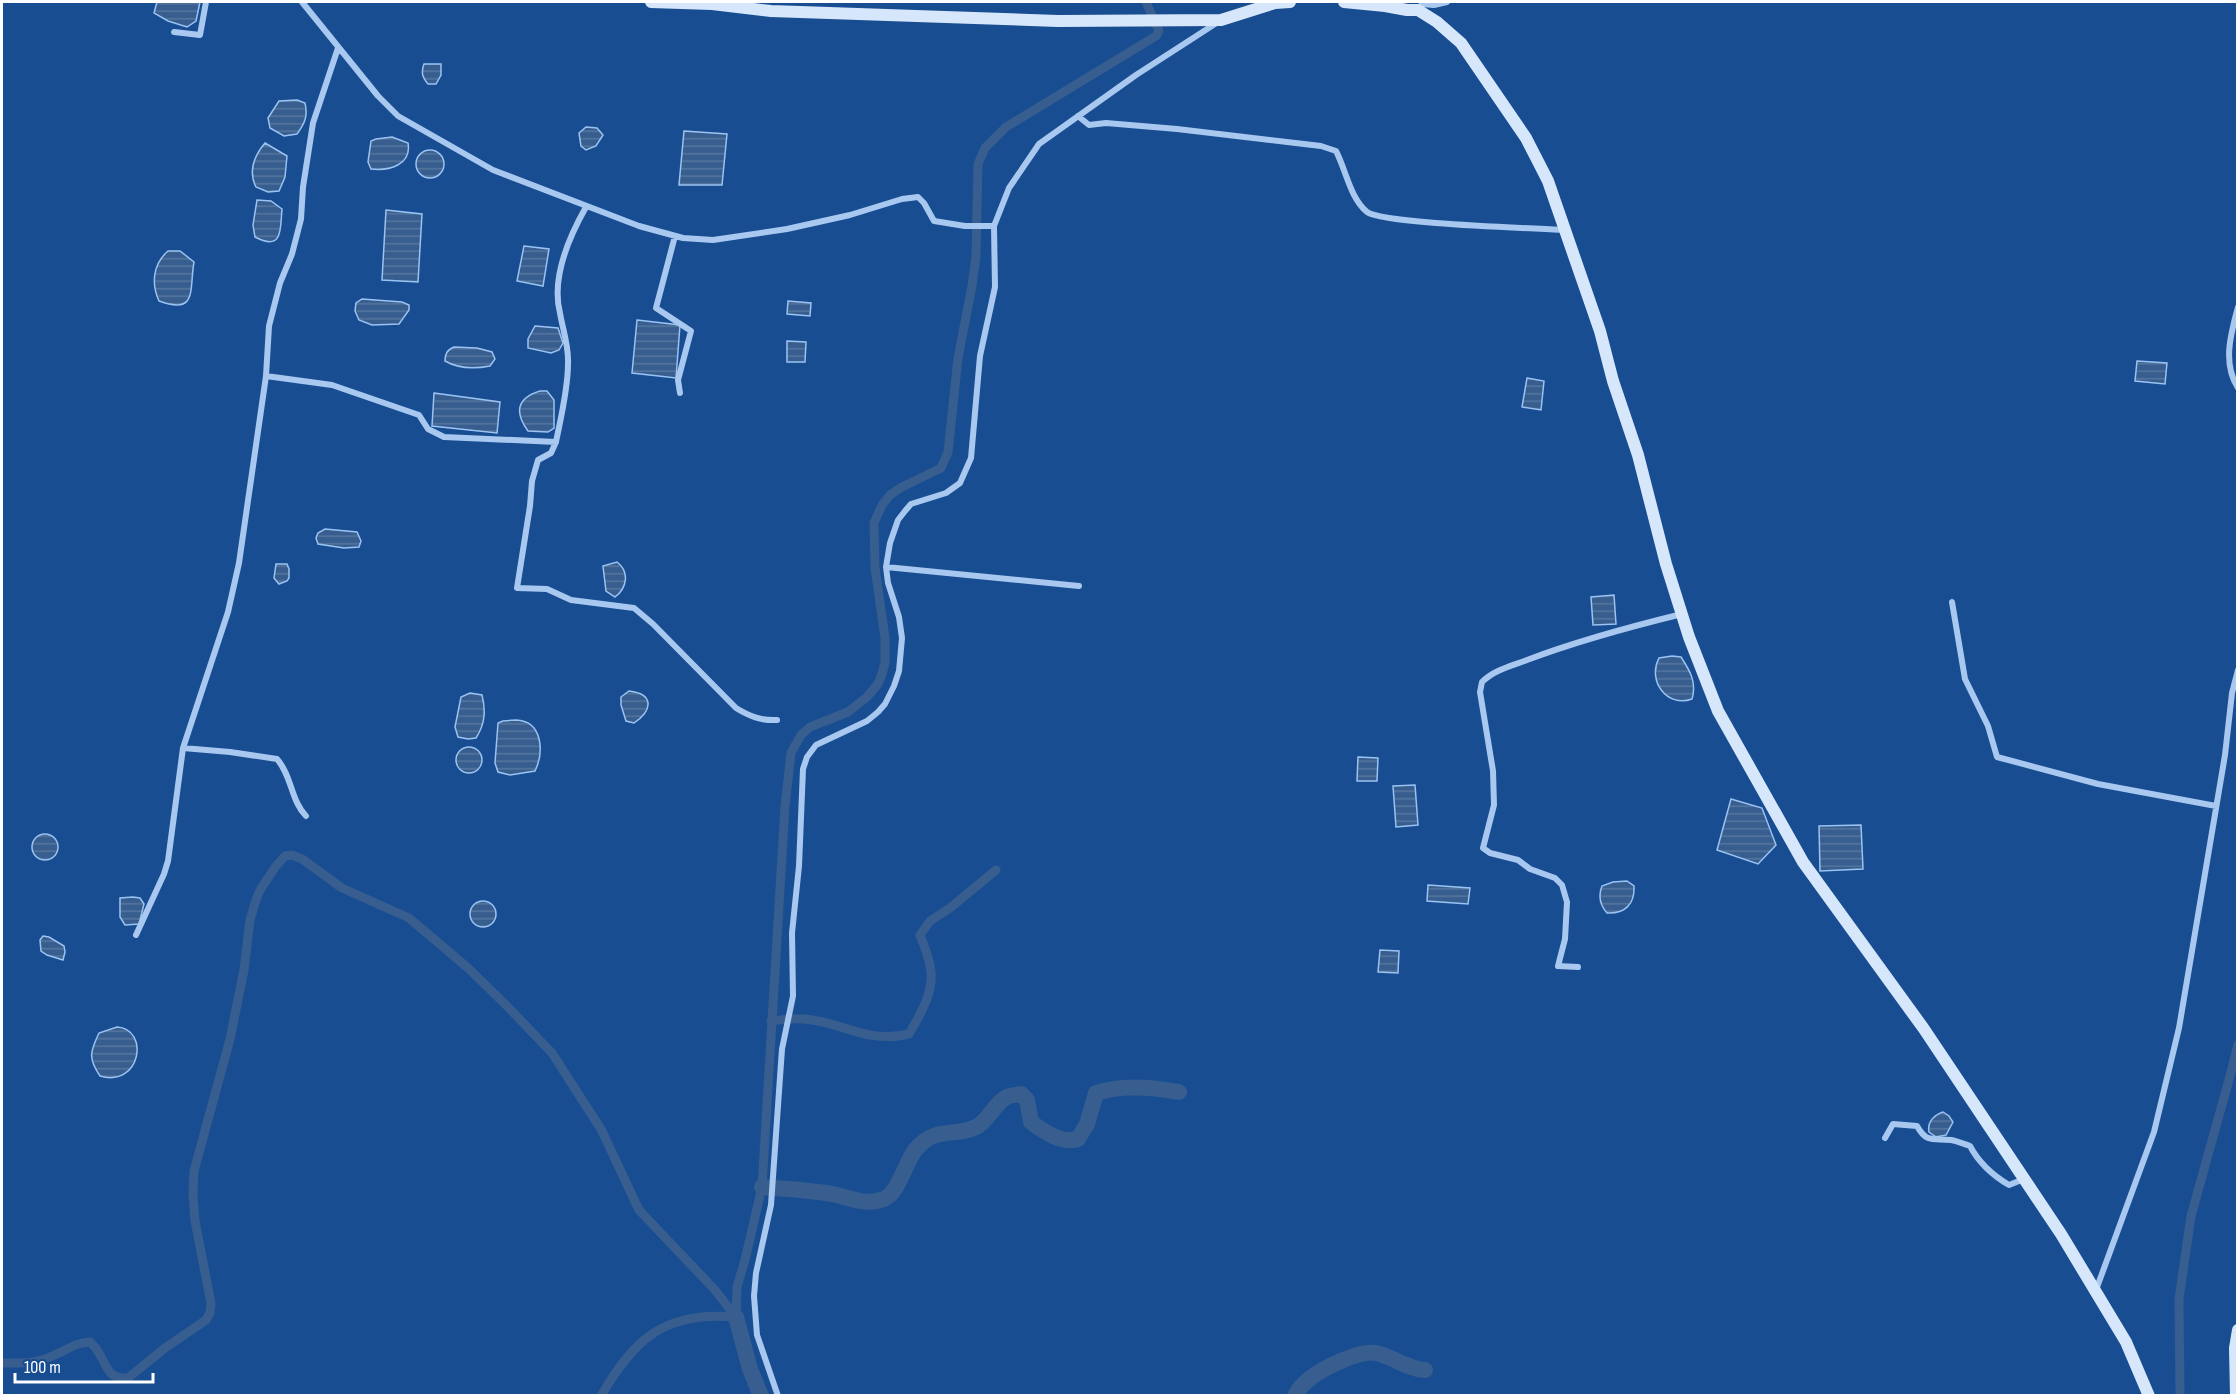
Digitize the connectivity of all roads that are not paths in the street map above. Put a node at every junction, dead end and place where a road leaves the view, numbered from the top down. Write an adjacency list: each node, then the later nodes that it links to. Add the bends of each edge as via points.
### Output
1 (206, 2): 9 (street, via 200,36)
2 (302, 2): 10 (street)
3 (651, 2): 8 (street, via 771,11 1047,21)
4 (1290, 2): 8 (street)
5 (1344, 2): 7 (street)
6 (1447, 2): 7 (street, via 1422,4)
7 (1418, 10): 14 (street, via 1461,43 1526,138 1548,181)
8 (1221, 20): 11 (street)
9 (174, 32)
10 (338, 48): 12 (street, via 398,116 493,170); 17 (street, via 313,123 301,219 269,326)
11 (1078, 116): 13 (street, via 1039,144 1009,188); 14 (street, via 1089,125 1177,129 1321,146 1336,151 1355,196 1369,213)
12 (586, 207): 15 (street); 20 (street, via 574,227 559,282 559,312 568,364)
13 (994, 226): 15 (street, via 934,221 924,202 911,197 787,229 713,240); 21 (street, via 995,287 980,356 971,458 960,483 946,493 911,504 905,511 890,543)
14 (1564, 230): 24 (street, via 1600,331)
15 (675, 236): 19 (street, via 656,308 691,331 678,380)
16 (2238, 307): 18 (street, via 2230,338 2229,364)
17 (266, 376): 20 (street, via 332,385 419,415 428,429 444,437); 27 (street, via 239,563 228,612)
18 (2238, 388)
19 (680, 393)
20 (556, 442): 26 (street, via 551,453 538,460 532,481 517,588 547,589 571,600 634,608 736,708 765,721)
21 (886, 567): 22 (street); 36 (street, via 902,639 894,686 885,704 867,721 816,745 803,769 792,933 793,996 782,1058 771,1205 756,1273 754,1315)
22 (1079, 586)
23 (1952, 602): 28 (street, via 1965,679 1988,726 1997,757 2098,784)
24 (1682, 614): 31 (street, via 1546,653 1487,676 1482,682 1494,805 1483,848 1518,860 1562,885 1567,902 1565,939 1558,966); 33 (street, via 1718,711 1803,862 1924,1029)
25 (2238, 670): 28 (street)
26 (777, 720)
27 (183, 748): 29 (street, via 277,759 298,808); 30 (street, via 168,861)
28 (2216, 806): 34 (street, via 2179,1028 2154,1132)
29 (306, 816)
30 (136, 935)
31 (1578, 967)
32 (1885, 1137): 33 (street, via 1893,1124 1917,1126 1923,1136 1935,1141 1950,1140 1970,1146 1977,1160 2008,1185)
33 (2024, 1179): 34 (street)
34 (2095, 1291): 37 (street, via 2126,1342)
35 (2238, 1330): 38 (street)
36 (778, 1395)
37 (2149, 1395)
38 (2236, 1395)

